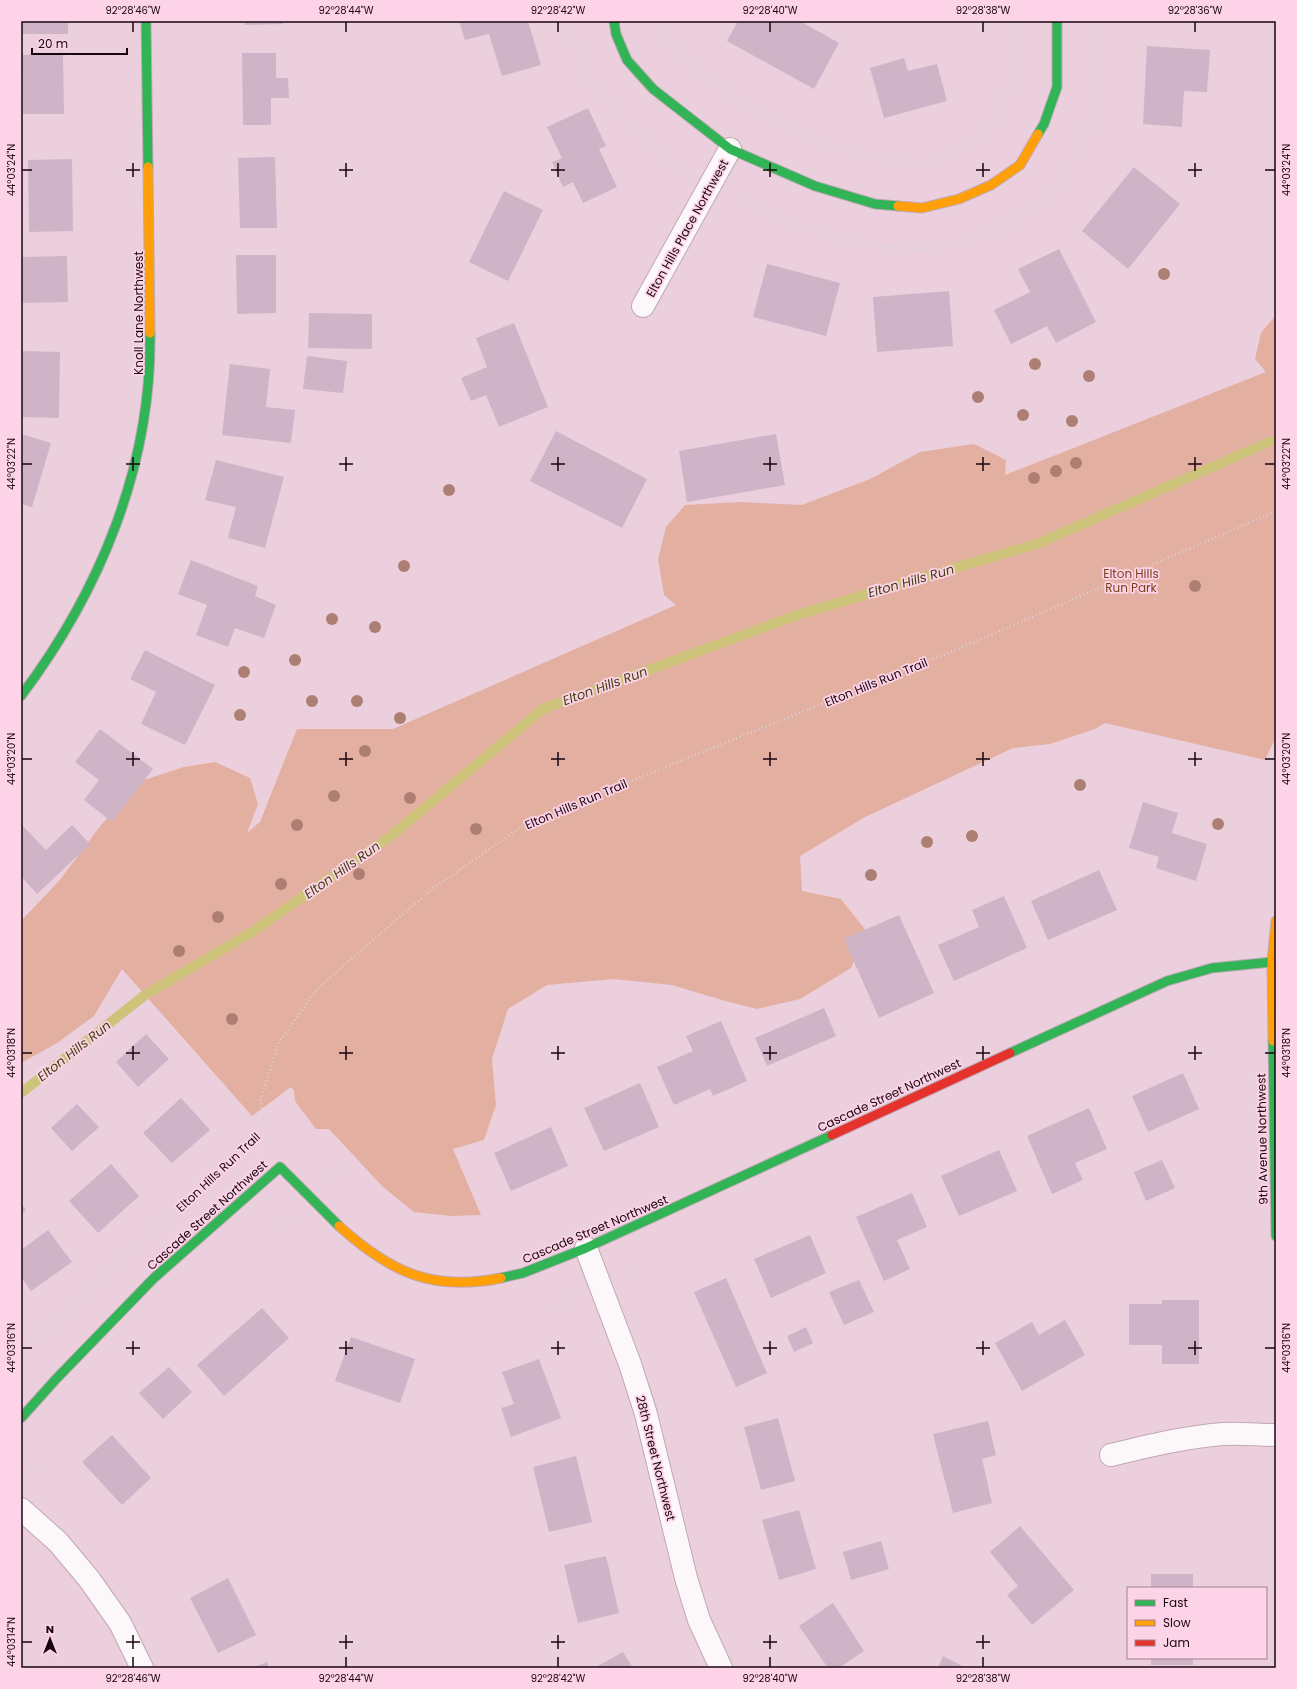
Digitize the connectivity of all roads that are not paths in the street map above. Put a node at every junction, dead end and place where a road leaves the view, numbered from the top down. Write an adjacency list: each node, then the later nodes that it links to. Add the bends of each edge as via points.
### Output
1 (146, 21): 6 (street, Knoll Lane Northwest, via 152,368 144,424 134,475 97,570 66,629)
2 (614, 21): 4 (street, via 616,34 627,60 652,89)
3 (1057, 21): 4 (street, via 1057,87 1044,124 1020,165 991,185 959,199 922,208 875,204 815,186)
4 (730, 149): 5 (street, Elton Hills Place Northwest)
5 (643, 306)
6 (21, 696)
7 (1276, 921): 8 (street, 9th Avenue Northwest)
8 (1272, 962): 9 (street, 9th Avenue Northwest); 10 (street, Cascade Street Northwest, via 1212,968 1167,981)
9 (1276, 1236)
10 (586, 1248): 11 (street, Cascade Street Northwest, via 524,1273 466,1284 440,1283 413,1276 380,1261 348,1235 280,1167 154,1278); 16 (street, 28th Street Northwest, via 630,1364 648,1421 686,1578 699,1620)
11 (21, 1418)
12 (1276, 1435): 13 (street, via 1224,1434 1147,1446)
13 (1111, 1455)
14 (21, 1509): 15 (street, via 58,1542 89,1579 120,1624)
15 (142, 1668)
16 (721, 1668)

